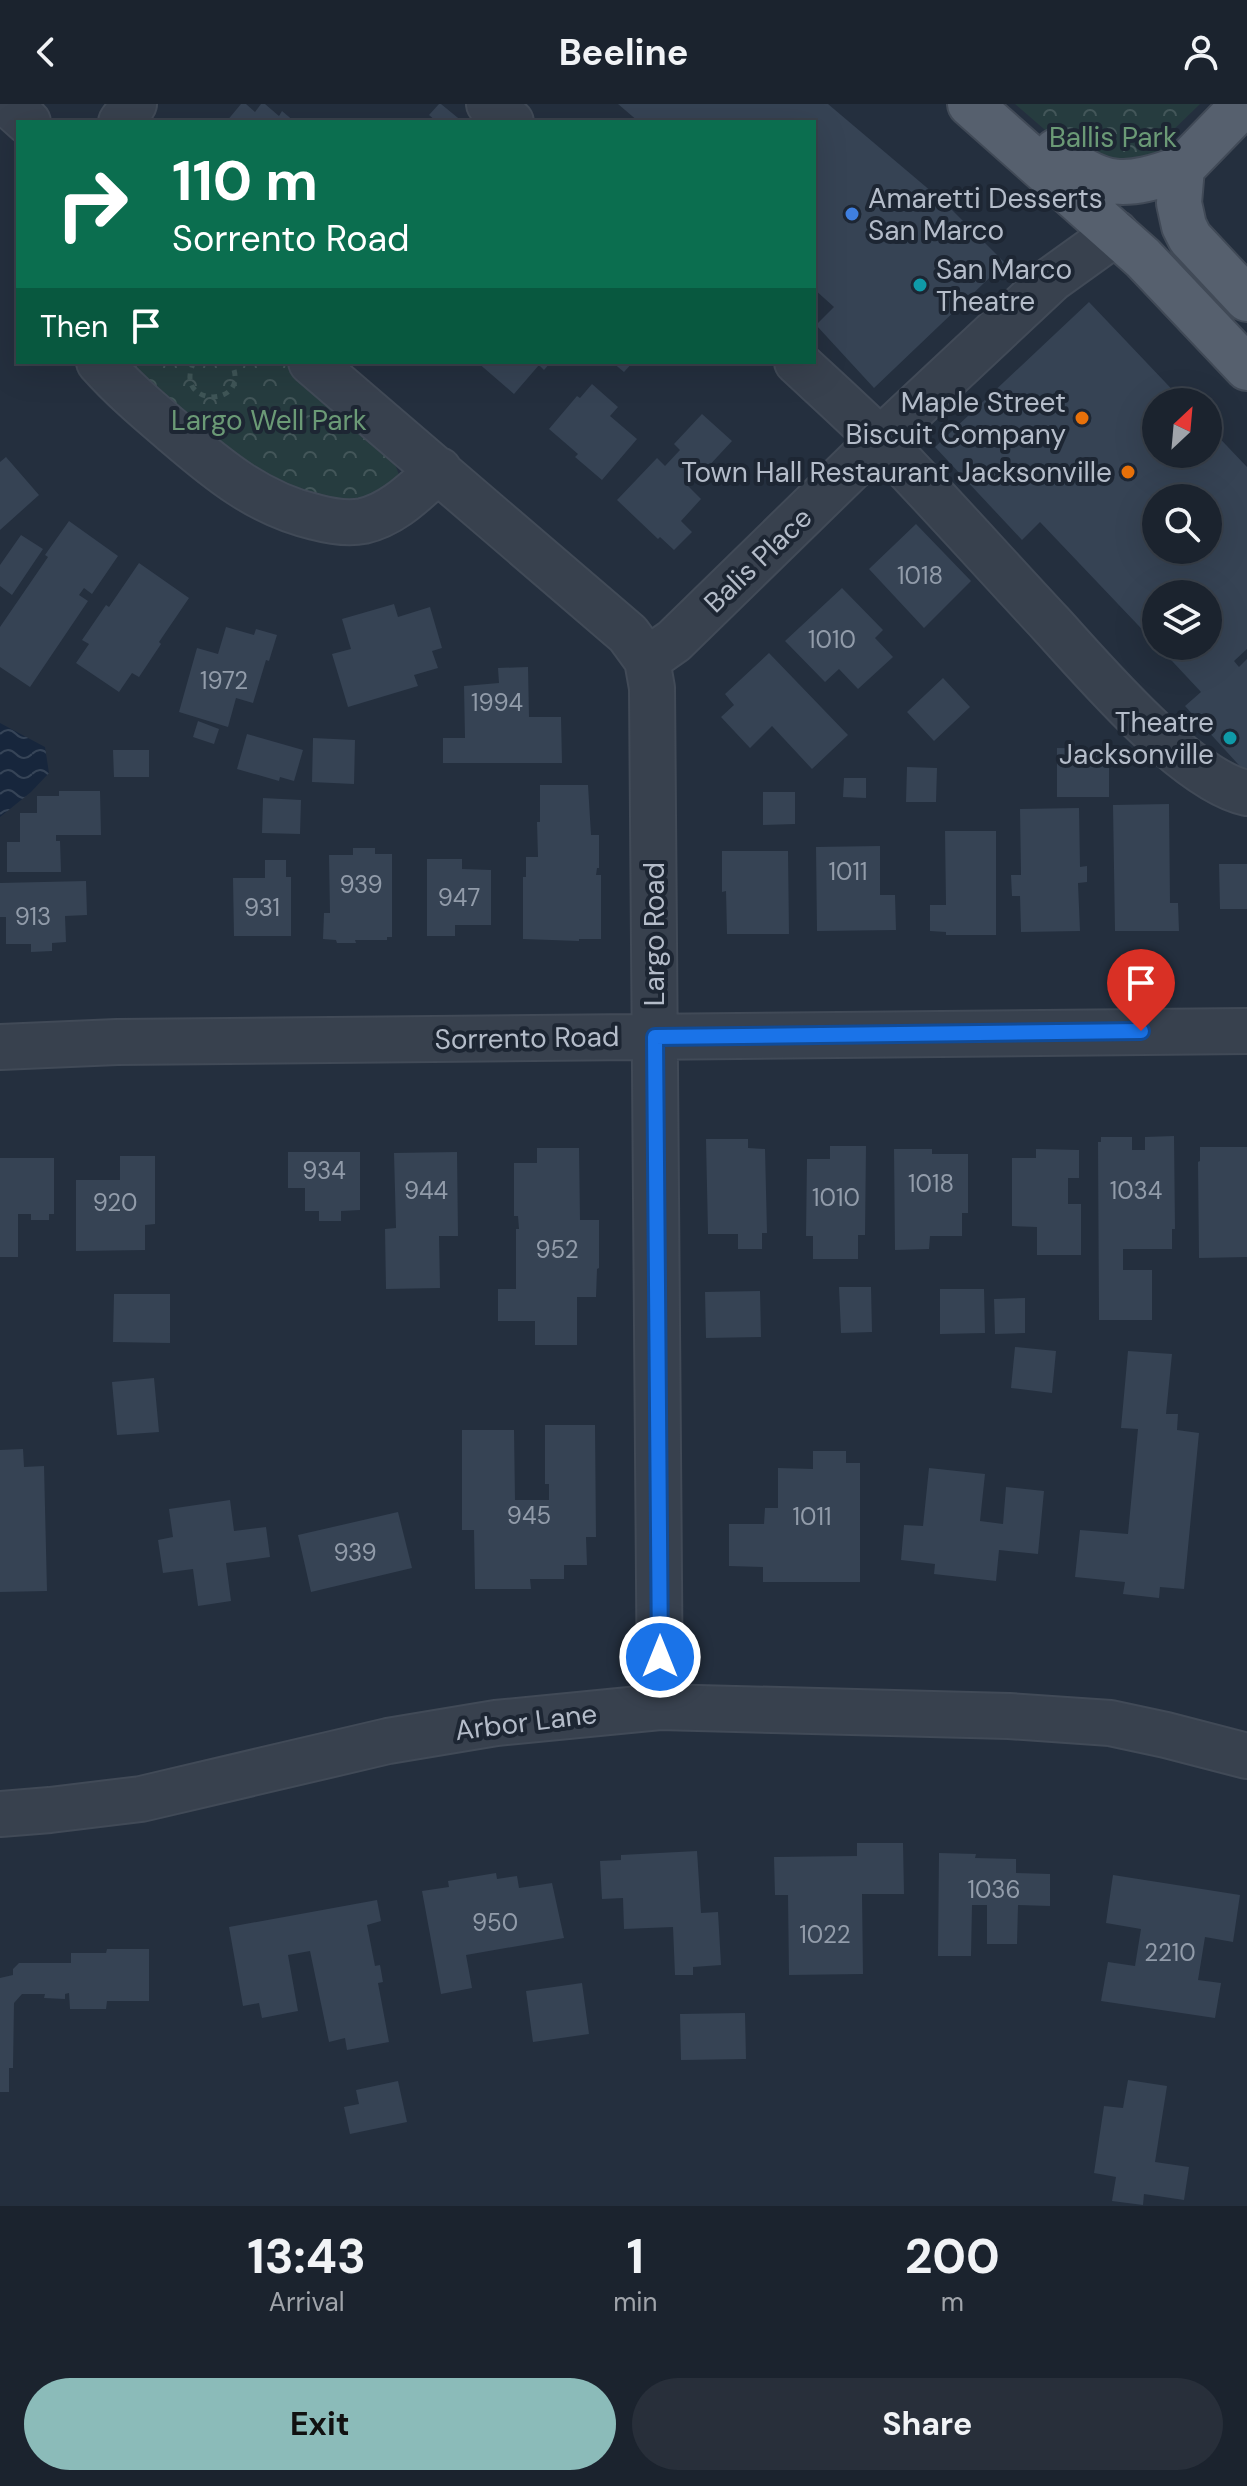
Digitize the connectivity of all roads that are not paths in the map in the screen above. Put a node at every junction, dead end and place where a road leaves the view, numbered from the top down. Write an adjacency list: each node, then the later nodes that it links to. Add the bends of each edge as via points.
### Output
1 (8, 104): 6 (street)
2 (489, 104): 7 (street)
3 (970, 104): 9 (main road)
4 (1000, 104): 8 (main road, via 1077,169 1099,180 1138,181)
5 (1244, 111): 8 (main road)
6 (26, 120)
7 (509, 120)
8 (1182, 168): 10 (main road, via 1180,214)
9 (1116, 233): 10 (main road, via 1157,227); 15 (main road); 16 (street, Balis Place, via 1052,279)
10 (1199, 249): 11 (main road)
11 (1247, 299)
12 (101, 364): 17 (street, via 218,471 293,512 362,521 389,512)
13 (313, 364): 17 (street)
14 (799, 364): 16 (street)
15 (1247, 368)
16 (880, 440): 18 (street, Balis Place, via 674,641); 19 (street, via 1179,756)
17 (439, 470): 18 (street, via 628,634)
18 (647, 660): 21 (street, Largo Road, via 652,688)
19 (1247, 793)
20 (1247, 1031): 21 (street, Sorrento Road)
21 (655, 1037): 22 (street, Sorrento Road); 23 (street, Largo Road)
22 (0, 1047)
23 (660, 1707): 24 (street, Arbor Lane, via 1110,1723); 25 (street, Arbor Lane, via 496,1723 388,1741 141,1799)
24 (1247, 1756)
25 (0, 1814)

